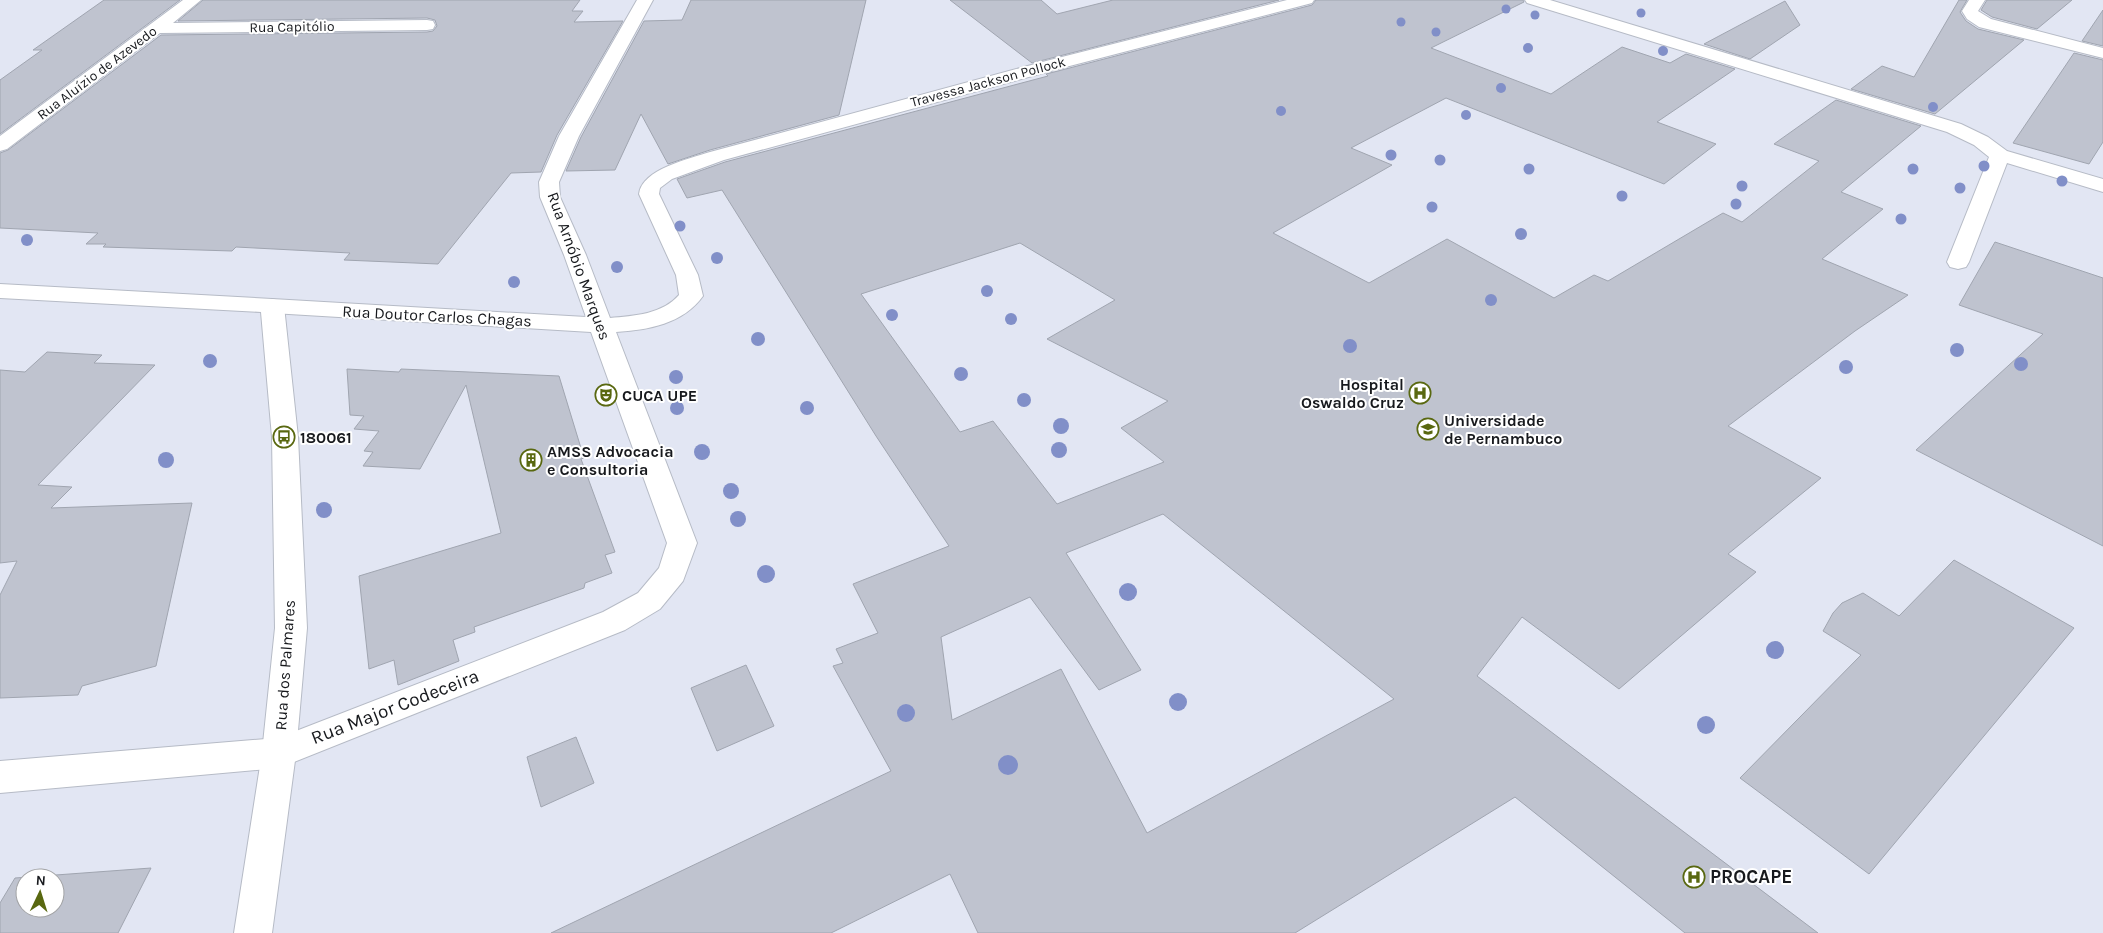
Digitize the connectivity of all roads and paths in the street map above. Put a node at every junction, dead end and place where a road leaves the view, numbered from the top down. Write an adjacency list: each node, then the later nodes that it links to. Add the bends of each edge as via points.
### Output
1 (193, 0): 7 (street, Rua Aluízio de Azevedo)
2 (645, 0): 15 (street, Rua Arnóbio Marques, via 569,136 549,182 550,197)
3 (1306, 0): 15 (street, Travessa Jackson Pollock, via 1052,65 717,156 673,171 652,184 649,194 687,275 691,296 682,306 656,318)
4 (1533, 0): 10 (street, via 1954,128 1981,141)
5 (1973, 6): 8 (street, via 1973,16 1985,23)
6 (427, 25): 7 (street, Rua Capitólio)
7 (157, 28): 9 (street, Rua Aluízio de Azevedo)
8 (2103, 53)
9 (0, 146)
10 (2000, 156): 11 (street); 12 (street)
11 (2103, 186)
12 (1958, 262)
13 (0, 290): 14 (street, Rua Doutor Carlos Chagas)
14 (272, 306): 15 (street, Rua Doutor Carlos Chagas); 17 (street, Rua dos Palmares, via 285,437 291,628)
15 (601, 325): 16 (street, Rua Arnóbio Marques)
16 (682, 542): 17 (street, Rua Major Codeceira, via 672,573 648,601 614,621)
17 (279, 753): 18 (street, Rua Major Codeceira); 19 (street, Rua dos Palmares)
18 (0, 777)
19 (252, 933)

